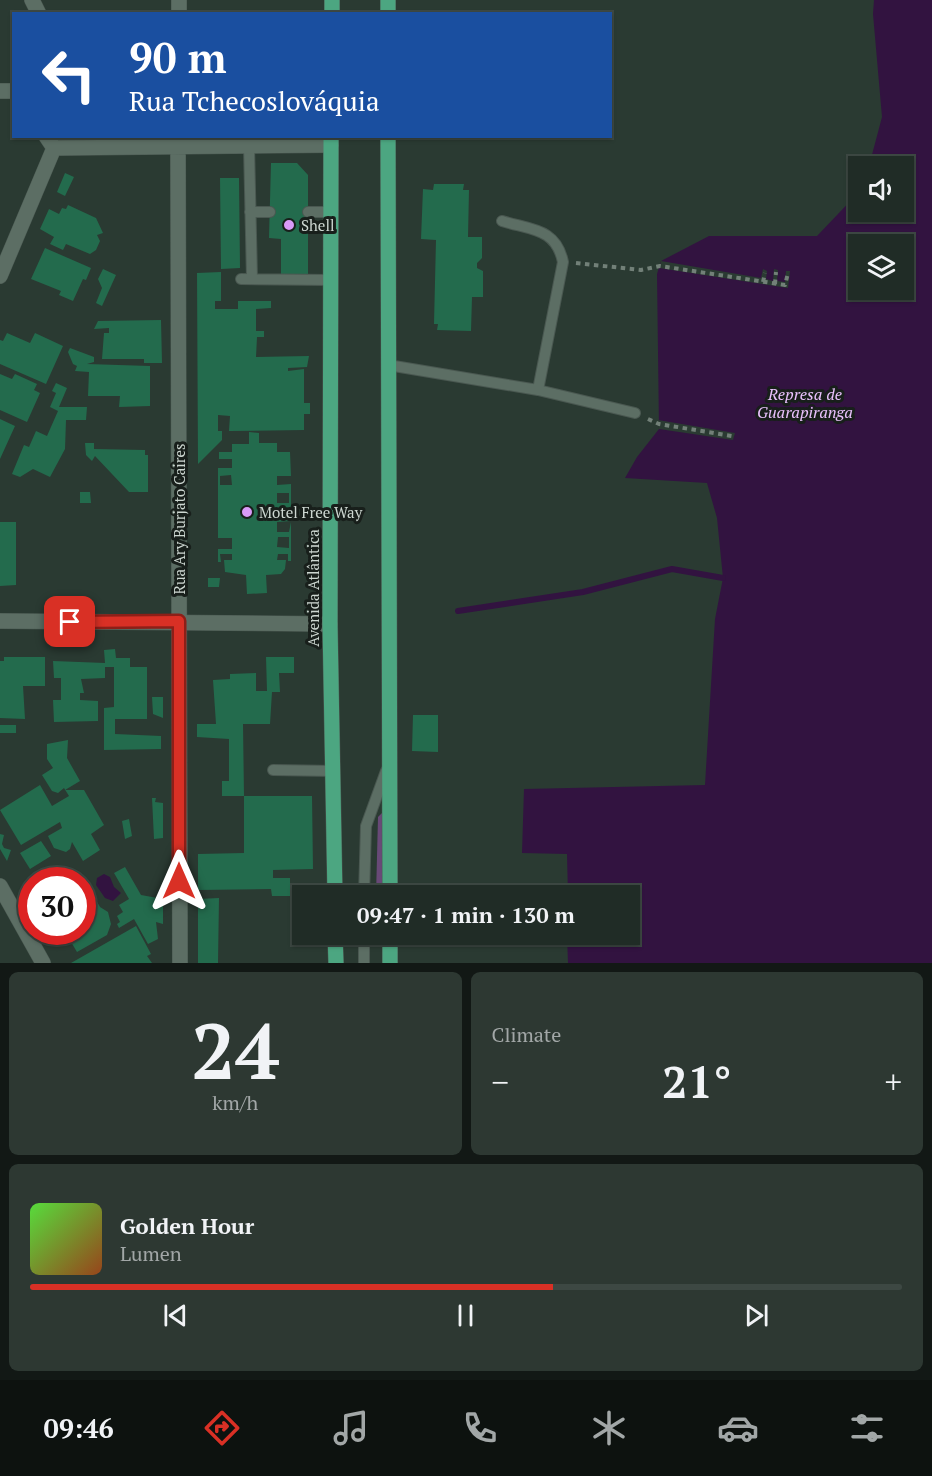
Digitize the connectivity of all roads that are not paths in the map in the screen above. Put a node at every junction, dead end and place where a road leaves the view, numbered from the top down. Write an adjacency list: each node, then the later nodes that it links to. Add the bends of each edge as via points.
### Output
1 (388, 138): 13 (main road)
2 (331, 141): 5 (street); 9 (main road, Avenida Atlântica)
3 (50, 142): 4 (street); 11 (street)
4 (178, 146): 5 (street); 17 (street, Rua Ary Burjato Caires)
5 (249, 146): 6 (lane)
6 (250, 212): 7 (lane); 12 (lane, via 246,279)
7 (270, 212)
8 (308, 212): 9 (lane)
9 (331, 212): 12 (main road, Avenida Atlântica)
10 (502, 221): 14 (lane, via 552,236 560,247 563,262)
11 (0, 276)
12 (330, 280): 18 (main road, Avenida Atlântica)
13 (388, 365): 14 (lane); 19 (main road)
14 (538, 390): 15 (lane)
15 (635, 412)
16 (0, 621): 17 (street)
17 (179, 621): 18 (street); 30 (street, Rua Ary Burjato Caires)
18 (330, 624): 21 (main road, Avenida Atlântica)
19 (390, 762): 23 (lane, via 366,826); 24 (main road)
20 (273, 770): 21 (lane)
21 (334, 771): 22 (main road, Avenida Atlântica)
22 (335, 885)
23 (364, 885)
24 (390, 885)
25 (0, 886): 29 (street)
26 (335, 945): 31 (main road)
27 (364, 945): 32 (lane)
28 (390, 945): 33 (main road)
29 (44, 963)
30 (180, 963)
31 (336, 963)
32 (364, 963)
33 (390, 963)

